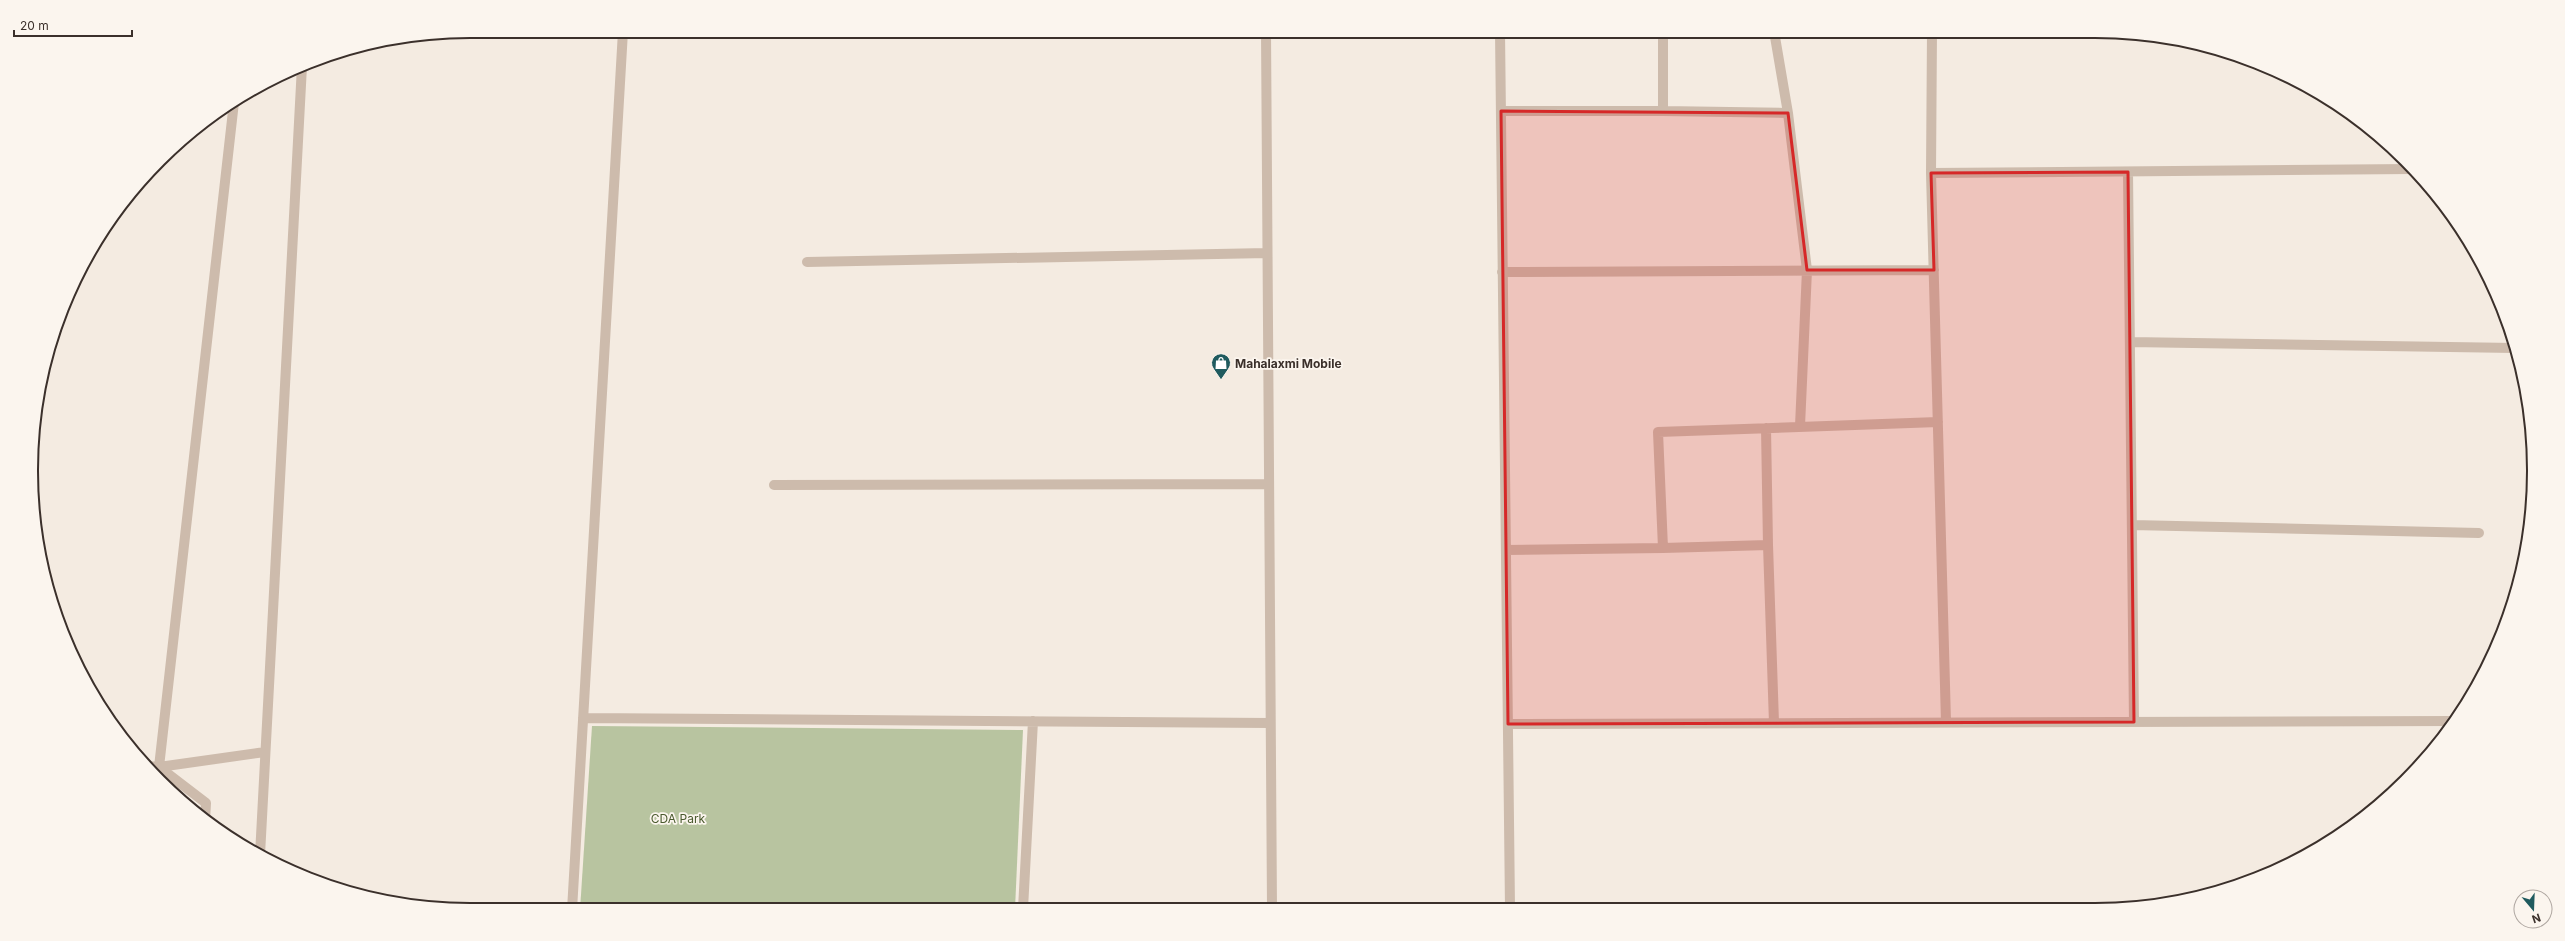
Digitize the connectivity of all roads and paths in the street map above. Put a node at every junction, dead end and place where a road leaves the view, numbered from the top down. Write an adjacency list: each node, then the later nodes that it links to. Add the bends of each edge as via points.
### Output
1 (623, 38): 32 (street)
2 (1266, 38): 15 (street)
3 (1500, 38): 9 (street)
4 (1663, 38): 10 (street)
5 (1775, 38): 11 (street)
6 (1932, 38): 14 (street)
7 (302, 73): 40 (street)
8 (233, 109): 42 (street)
9 (1501, 111): 10 (street); 19 (street)
10 (1663, 111): 11 (street)
11 (1788, 113): 17 (street)
12 (2404, 169): 13 (street)
13 (2128, 172): 14 (street); 20 (street)
14 (1931, 173): 18 (street)
15 (1267, 253): 16 (street); 25 (street)
16 (807, 262)
17 (1807, 270): 18 (street); 19 (street); 23 (street)
18 (1934, 270): 22 (street)
19 (1502, 272): 31 (street)
20 (2130, 342): 21 (street); 27 (street)
21 (2509, 348)
22 (1938, 422): 23 (street); 35 (street)
23 (1800, 426): 24 (street)
24 (1766, 428): 29 (street); 30 (street, via 1658,432)
25 (1269, 484): 26 (street); 37 (street)
26 (774, 485)
27 (2132, 526): 28 (street); 36 (street)
28 (2479, 533)
29 (1768, 545): 30 (street); 38 (street)
30 (1663, 548): 31 (street)
31 (1506, 550): 39 (street)
32 (583, 718): 33 (street); 45 (street)
33 (1033, 721): 37 (street); 46 (street)
34 (2447, 721): 36 (street)
35 (1946, 722): 36 (street); 38 (street)
36 (2134, 722)
37 (1270, 723): 47 (street)
38 (1774, 723): 39 (street)
39 (1508, 724): 48 (street)
40 (265, 752): 42 (street); 44 (street)
41 (156, 767): 42 (street)
42 (159, 767): 43 (street, via 206,803)
43 (206, 813)
44 (260, 848)
45 (572, 903)
46 (1023, 903)
47 (1272, 903)
48 (1510, 903)

